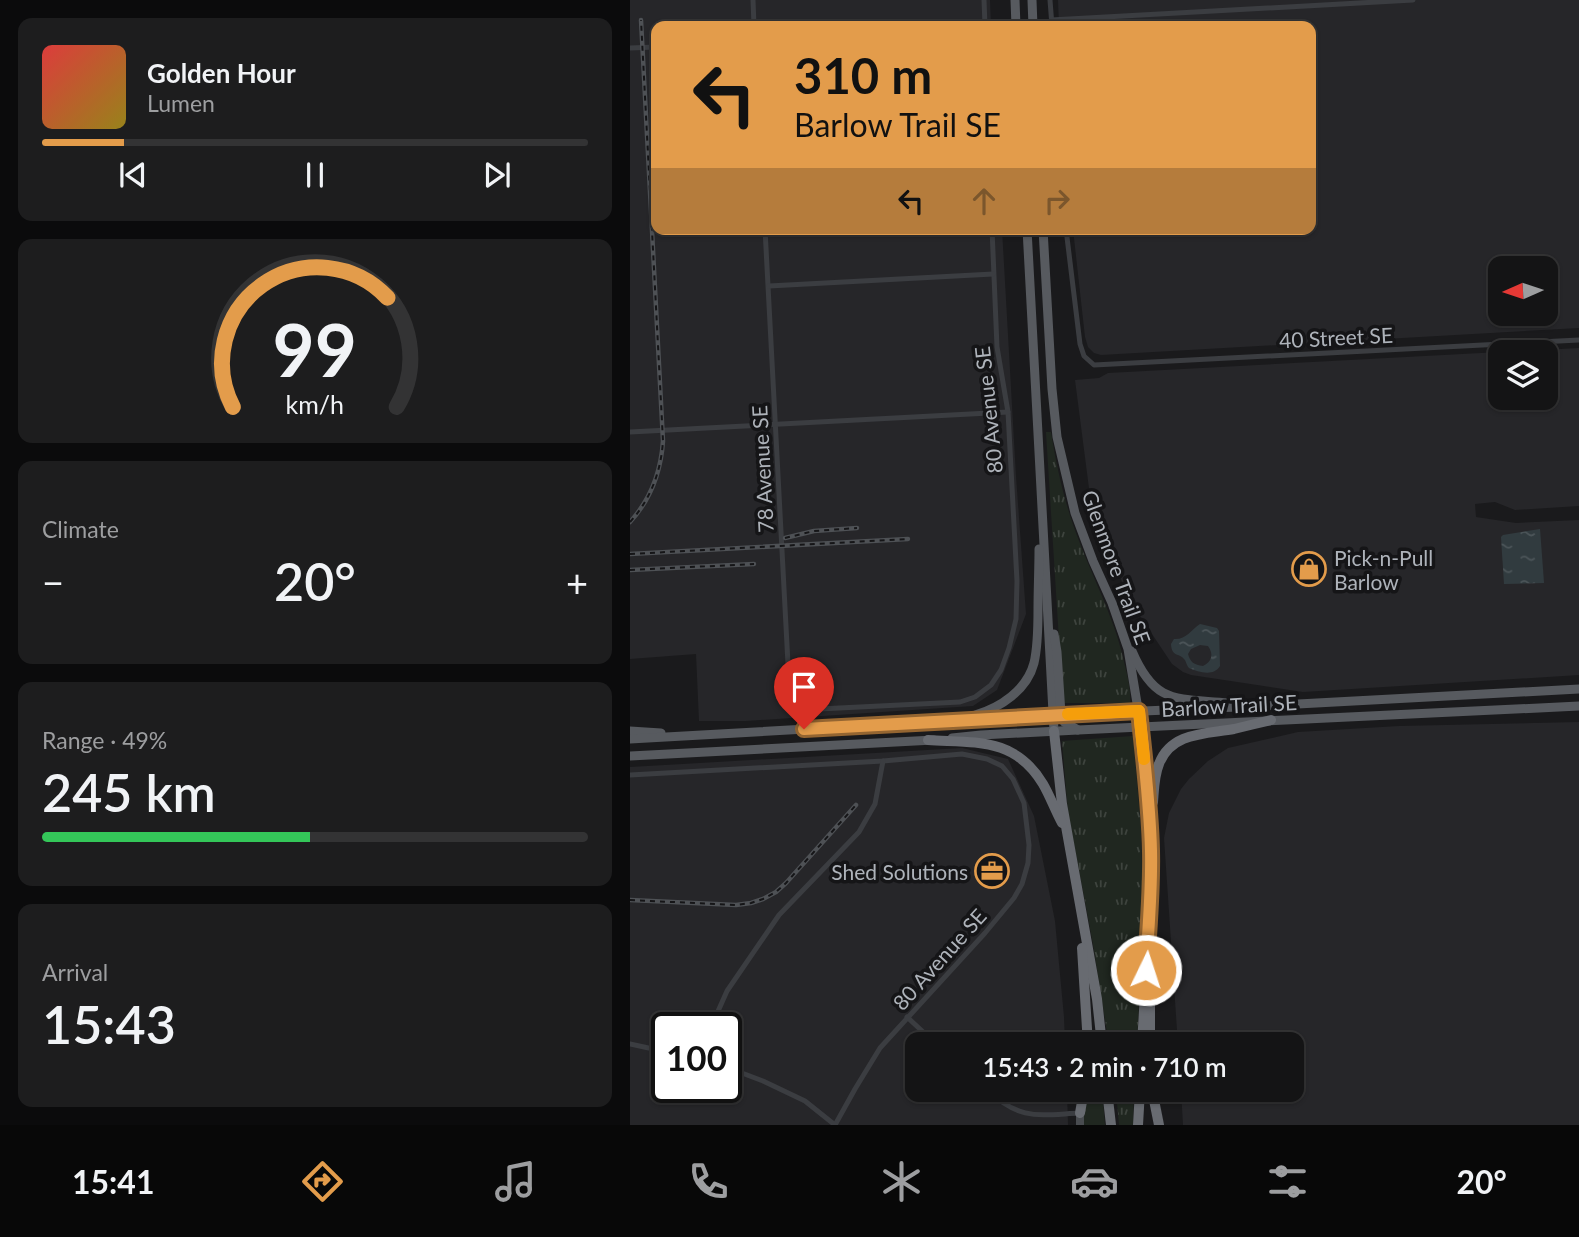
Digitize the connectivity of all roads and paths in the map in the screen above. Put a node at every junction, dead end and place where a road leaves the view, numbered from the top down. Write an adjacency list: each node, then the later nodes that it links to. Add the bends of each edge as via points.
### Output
1 (753, 0): 7 (street)
2 (984, 0): 8 (street)
3 (1015, 0): 9 (main road)
4 (1032, 0): 10 (main road)
5 (1050, 0): 11 (street)
6 (1413, 0): 12 (street)
7 (754, 21)
8 (985, 21)
9 (1016, 21)
10 (1033, 21)
11 (1052, 21)
12 (1083, 21)
13 (651, 47): 14 (street)
14 (630, 48)
15 (765, 235): 21 (street, 78 Avenue SE)
16 (992, 235): 20 (street, 80 Avenue SE)
17 (1027, 235): 26 (main road)
18 (1044, 235): 27 (main road, Glenmore Trail SE, via 1057,437 1075,513)
19 (1067, 235): 22 (street, 40 Street SE, via 1080,344 1094,365)
20 (993, 274): 21 (street); 23 (street, 80 Avenue SE, via 996,347)
21 (769, 286): 24 (street, 78 Avenue SE)
22 (1579, 340)
23 (1008, 412): 24 (street); 31 (street, 80 Avenue SE, via 1016,619 1001,670 991,685 960,702)
24 (775, 424): 25 (street); 31 (street, 78 Avenue SE)
25 (630, 432)
26 (1042, 509): 33 (main road, via 1046,583 1057,652); 35 (main road, via 1034,666 1007,701 988,711)
27 (1120, 624): 29 (main road, via 1138,666 1158,691 1178,698); 32 (main road, Glenmore Trail SE)
28 (1579, 689): 29 (main road, Barlow Trail SE)
29 (1261, 706): 32 (main road, Barlow Trail SE)
30 (1579, 706): 34 (main road, Barlow Trail SE)
31 (793, 707)
32 (1139, 711): 33 (main road, Barlow Trail SE); 36 (main road, Glenmore Trail SE)
33 (1057, 715): 35 (main road, Barlow Trail SE); 37 (main road); 39 (main road)
34 (1271, 720): 36 (main road, Barlow Trail SE); 46 (highway, via 1186,736 1169,749 1158,766)
35 (946, 721): 40 (main road, Barlow Trail SE)
36 (1141, 727): 37 (main road, Barlow Trail SE); 46 (highway, Glenmore Trail SE)
37 (1078, 730): 39 (main road, Barlow Trail SE)
38 (630, 731): 40 (main road)
39 (1054, 731): 42 (main road, Barlow Trail SE); 47 (highway)
40 (680, 736): 41 (main road, Barlow Trail SE)
41 (630, 738)
42 (928, 740): 43 (main road, Barlow Trail SE); 47 (highway, via 982,743 1013,752 1044,785)
43 (630, 756)
44 (883, 761): 45 (street); 50 (street, via 875,804 859,832 779,915); 51 (street, 80 Avenue SE, via 962,754 1002,766 1024,803 1029,845 1028,863 1014,898)
45 (630, 775)
46 (1150, 830): 49 (highway, Glenmore Trail SE)
47 (1068, 837): 48 (highway)
48 (1079, 898): 53 (highway); 54 (highway)
49 (1150, 906): 55 (highway, Glenmore Trail SE); 56 (highway)
50 (718, 1012)
51 (907, 1017): 52 (street); 66 (street, 80 Avenue SE, via 880,1048)
52 (923, 1032)
53 (1087, 1032)
54 (1101, 1032)
55 (1143, 1032)
56 (1150, 1032)
57 (630, 1044): 58 (street)
58 (651, 1049)
59 (742, 1073): 66 (street, via 805,1101)
60 (1001, 1102): 65 (street, via 1027,1115)
61 (1082, 1102): 65 (highway)
62 (1108, 1102): 68 (highway)
63 (1139, 1102): 69 (highway)
64 (1154, 1102): 70 (highway)
65 (1080, 1113): 67 (street)
66 (835, 1125)
67 (1080, 1125)
68 (1111, 1125)
69 (1138, 1125)
70 (1159, 1125)

